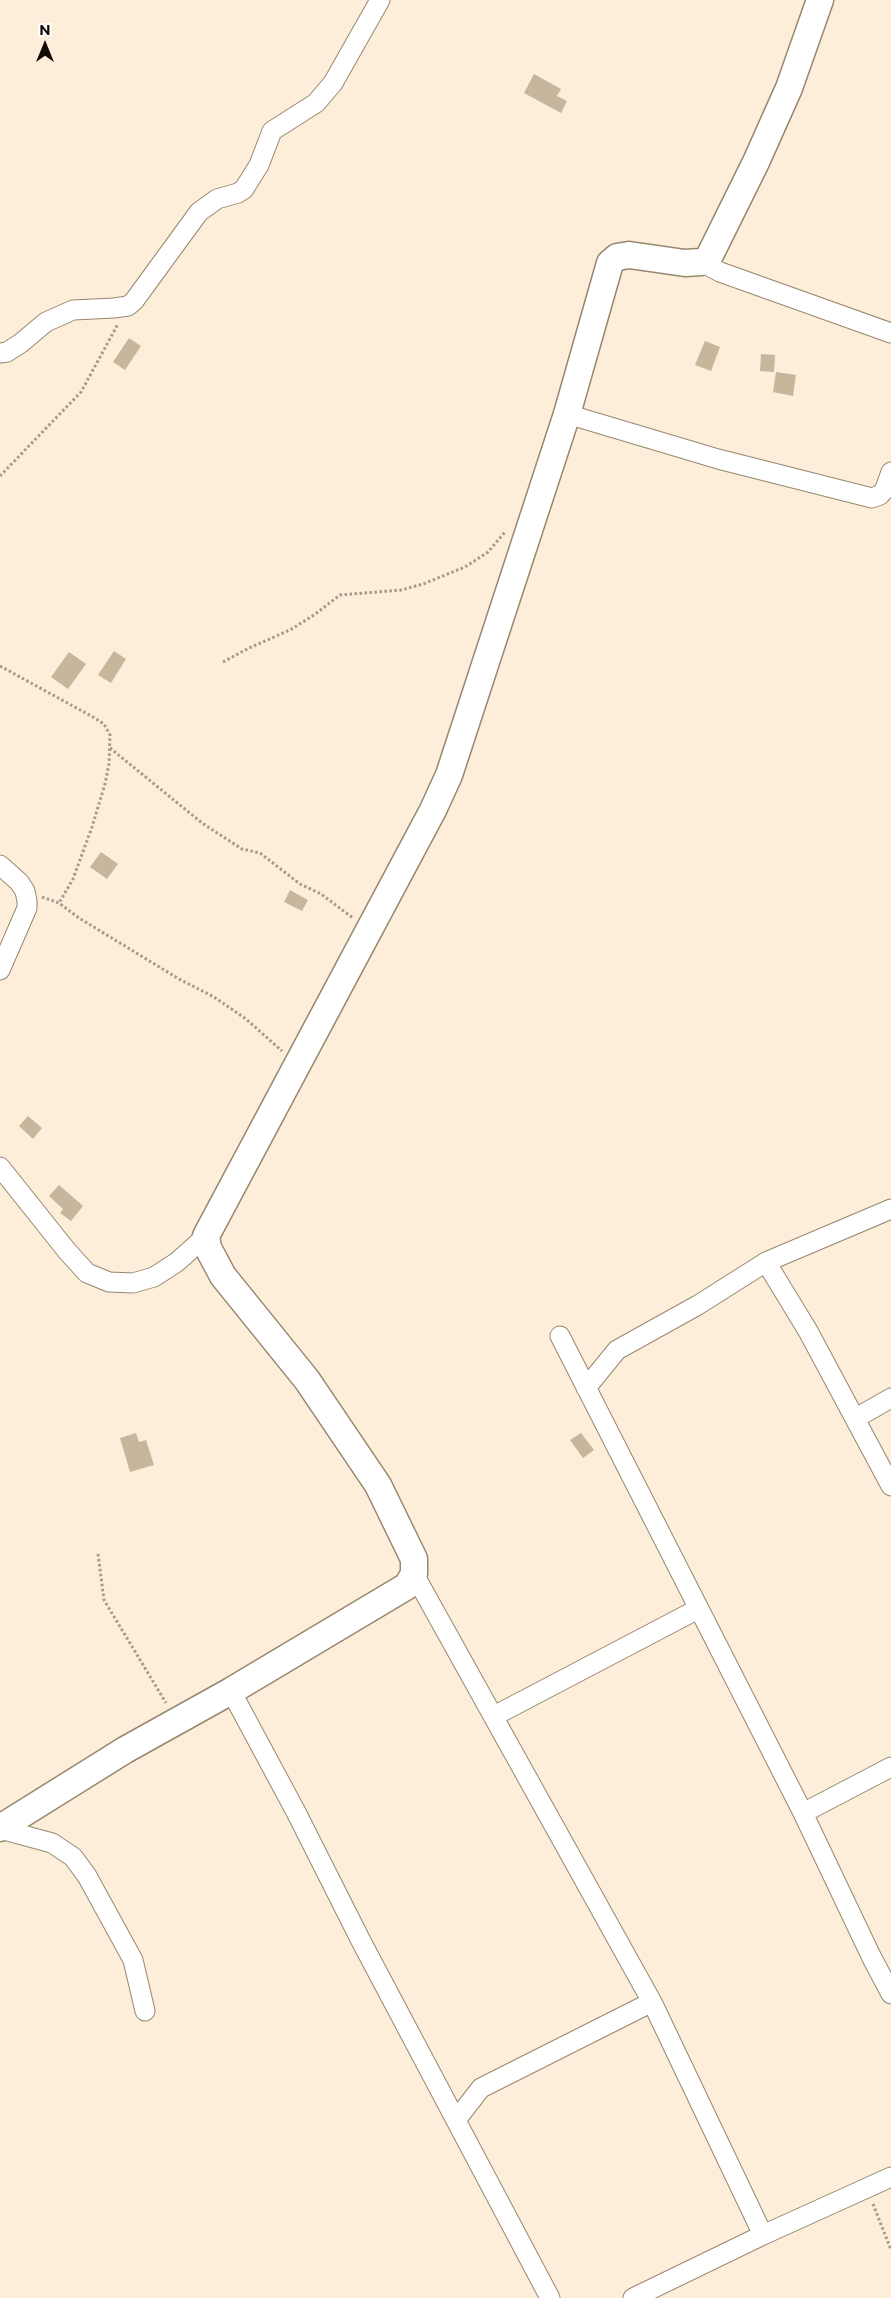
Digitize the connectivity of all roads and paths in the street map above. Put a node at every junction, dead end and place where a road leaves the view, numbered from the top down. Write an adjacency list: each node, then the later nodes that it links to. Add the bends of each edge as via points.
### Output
1 (380, 0): 4 (street, via 328,90 316,103 272,131 259,165 244,189 216,199 200,212 144,291)
2 (820, 0): 3 (street, via 789,88 756,162 711,256)
3 (701, 262): 5 (street, via 720,272); 7 (street, via 685,263 629,254 610,263)
4 (128, 306): 6 (street, via 72,310 46,322 21,343); 9 (path, via 81,392)
5 (891, 332)
6 (0, 354)
7 (567, 414): 8 (street, via 718,459 872,498 885,489); 17 (street, via 449,775)
8 (891, 472)
9 (0, 476)
10 (505, 531): 11 (path, via 488,552 465,566 401,590 340,595 290,630)
11 (224, 662)
12 (0, 666): 13 (path, via 104,724 110,735)
13 (110, 748): 16 (path, via 105,784 83,856); 17 (path, via 202,823 242,849 260,853 300,884 330,900)
14 (0, 865): 15 (street)
15 (25, 891): 16 (path); 18 (street, via 27,908)
16 (59, 903): 19 (path, via 246,1019)
17 (369, 931): 19 (street)
18 (0, 970)
19 (298, 1064): 22 (street)
20 (0, 1167): 22 (street, via 87,1273 109,1282 133,1284 154,1277)
21 (891, 1209): 23 (street)
22 (206, 1236): 30 (street, via 208,1248 223,1276 307,1380 378,1485 414,1559)
23 (766, 1262): 25 (street, via 617,1350); 27 (street)
24 (560, 1336): 25 (street)
25 (586, 1388): 31 (street)
26 (891, 1398): 27 (street)
27 (856, 1418): 28 (street)
28 (891, 1486)
29 (98, 1554): 34 (path, via 104,1600 124,1638)
30 (414, 1574): 32 (street, via 407,1586); 33 (street)
31 (698, 1609): 33 (street); 36 (street)
32 (231, 1691): 34 (street); 41 (street)
33 (494, 1716): 39 (street)
34 (177, 1721): 37 (street)
35 (891, 1766): 36 (street)
36 (803, 1813): 38 (street)
37 (0, 1829): 40 (street, via 52,1843 72,1857 87,1876 133,1960)
38 (891, 1994)
39 (652, 2002): 41 (street, via 481,2088); 44 (street)
40 (146, 2011)
41 (456, 2120): 46 (street)
42 (891, 2177): 43 (street)
43 (868, 2189): 44 (street); 45 (path)
44 (763, 2235): 47 (street)
45 (891, 2250)
46 (550, 2298)
47 (633, 2298)

